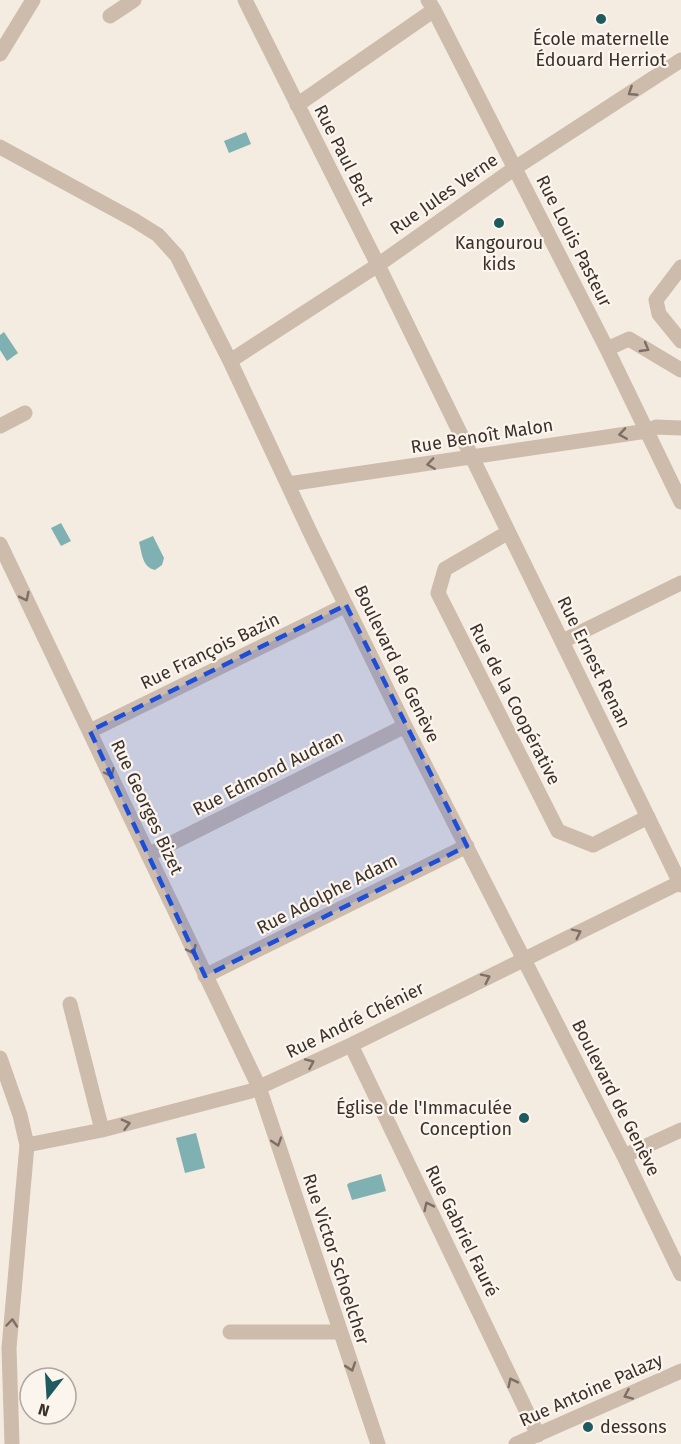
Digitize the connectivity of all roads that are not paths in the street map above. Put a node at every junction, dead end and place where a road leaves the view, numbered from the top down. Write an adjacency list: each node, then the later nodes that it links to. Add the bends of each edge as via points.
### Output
1 (33, 0): 6 (street)
2 (134, 0): 5 (street)
3 (244, 0): 8 (street, Rue Paul Bert)
4 (431, 5): 8 (street); 10 (street, Rue Louis Pasteur)
5 (110, 16)
6 (0, 54)
7 (681, 60): 10 (street, Rue Jules Verne, one-way to 10)
8 (297, 105): 11 (street, Rue Paul Bert)
9 (0, 147): 15 (street, Boulevard de Genève, via 158,235 177,256)
10 (515, 168): 11 (street, Rue Jules Verne); 14 (street, Rue Louis Pasteur)
11 (378, 265): 15 (street, Rue Jules Verne); 21 (street, Rue Paul Bert)
12 (681, 267): 13 (street, via 656,300 659,314)
13 (681, 341)
14 (607, 349): 16 (street, one-way to 16, via 629,339); 20 (street, Rue Louis Pasteur)
15 (230, 361): 22 (street, Boulevard de Genève)
16 (681, 370)
17 (25, 413): 18 (street)
18 (0, 426)
19 (681, 428): 20 (street, Rue Benoît Malon, via 656,427)
20 (647, 431): 21 (street, Rue Benoît Malon, one-way to 21); 23 (street, Rue Louis Pasteur)
21 (472, 458): 22 (street, Rue Benoît Malon, one-way to 22); 24 (street, Rue Ernest Renan)
22 (288, 484): 27 (street, Boulevard de Genève)
23 (681, 501)
24 (507, 532): 28 (street, Rue Ernest Renan); 31 (street, Rue de la Coopérative, via 445,569 438,593 558,831 593,845)
25 (0, 544): 30 (street, Rue Georges Bizet, one-way to 30)
26 (681, 583): 28 (street)
27 (346, 605): 29 (street, Boulevard de Genève); 30 (street, Rue François Bazin)
28 (563, 641): 31 (street, Rue Ernest Renan)
29 (405, 726): 32 (street, Boulevard de Genève); 33 (street, Rue Edmond Audran)
30 (90, 731): 33 (street, Rue Georges Bizet, one-way to 33)
31 (648, 817): 34 (street, Rue Ernest Renan)
32 (466, 846): 35 (street, Boulevard de Genève); 36 (street, Rue Adolphe Adam)
33 (148, 855): 36 (street, Rue Georges Bizet, one-way to 36)
34 (681, 883): 35 (street, Rue André Chénier, one-way to 34)
35 (525, 959): 38 (street, Rue André Chénier, one-way to 35); 44 (street, Boulevard de Genève)
36 (205, 976): 40 (street, Rue Georges Bizet)
37 (70, 1004): 41 (street)
38 (351, 1045): 40 (street, Rue André Chénier, one-way to 38); 49 (street, Rue Gabriel Fauré, one-way to 38)
39 (0, 1058): 43 (street)
40 (259, 1087): 41 (street, Rue André Chénier, one-way to 40); 47 (street, Rue Victor Schoelcher, one-way to 47)
41 (102, 1130): 43 (street, Rue André Chénier)
42 (681, 1130): 44 (street)
43 (27, 1145): 50 (street, one-way to 43, via 9,1348)
44 (624, 1156): 45 (street, Boulevard de Genève)
45 (681, 1274)
46 (230, 1332): 47 (street)
47 (339, 1332): 51 (street, Rue Victor Schoelcher, one-way to 51)
48 (681, 1371): 49 (street, Rue Antoine Palazy, one-way to 49)
49 (538, 1434): 52 (street, Rue Antoine Palazy)
50 (12, 1444)
51 (378, 1444)
52 (516, 1444)

